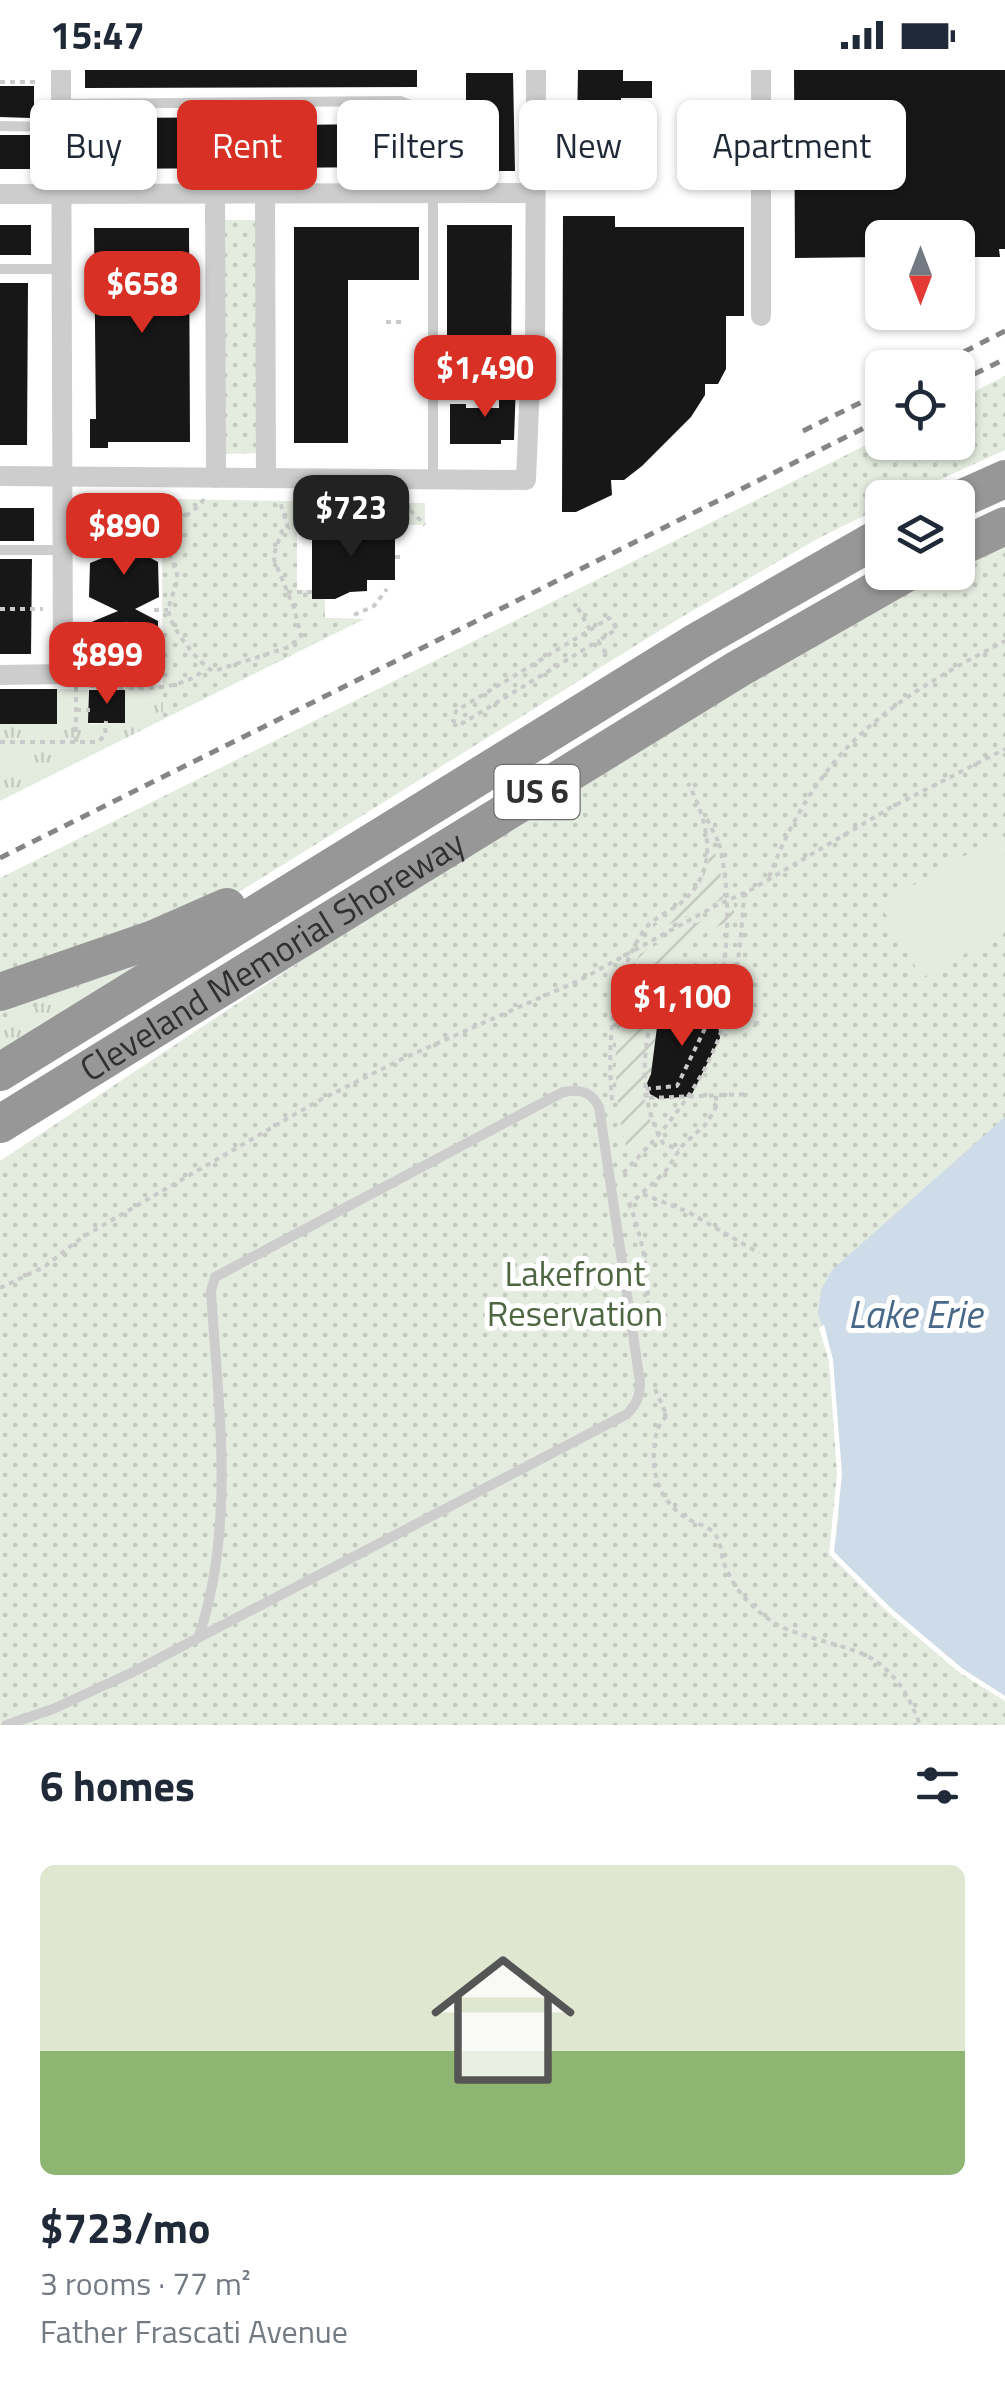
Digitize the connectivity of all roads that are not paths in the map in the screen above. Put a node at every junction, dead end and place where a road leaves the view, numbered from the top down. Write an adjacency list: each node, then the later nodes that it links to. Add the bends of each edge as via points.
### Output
1 (536, 70): 13 (street)
2 (762, 70): 17 (street)
3 (53, 76): 4 (street)
4 (61, 100)
5 (157, 103): 12 (lane, via 401,101 413,106)
6 (0, 126): 7 (lane)
7 (30, 126)
8 (61, 190): 9 (street)
9 (61, 193): 10 (street); 14 (street); 16 (street)
10 (215, 193): 11 (street); 20 (street)
11 (266, 193): 12 (street); 21 (street)
12 (424, 193): 13 (street); 23 (lane)
13 (534, 193): 23 (street, via 535,358 526,480)
14 (0, 194)
15 (0, 269): 16 (lane)
16 (60, 269): 19 (street)
17 (761, 316)
18 (0, 476): 19 (street)
19 (62, 477): 20 (street); 29 (street)
20 (216, 478): 21 (street)
21 (266, 478): 23 (street)
22 (1005, 478): 24 (highway)
23 (433, 480)
24 (975, 492)
25 (1005, 526): 26 (highway)
26 (975, 540)
27 (865, 545): 32 (highway, Cleveland Memorial Shoreway / US 6)
28 (0, 550): 29 (lane)
29 (62, 550): 31 (street, via 63,674)
30 (876, 590): 34 (highway, Cleveland Memorial Shoreway / US 6, via 724,677)
31 (0, 674)
32 (389, 832): 33 (highway, via 177,930); 35 (highway, Cleveland Memorial Shoreway / US 6)
33 (0, 992)
34 (89, 1070): 36 (highway, Cleveland Memorial Shoreway / US 6); 37 (highway)
35 (0, 1072)
36 (0, 1124)
37 (0, 1150)
38 (199, 1636): 38 (lane, via 634,1407 640,1382 594,1098 563,1092 215,1277 210,1292 221,1517); 39 (lane, via 85,1696)
39 (6, 1725)

